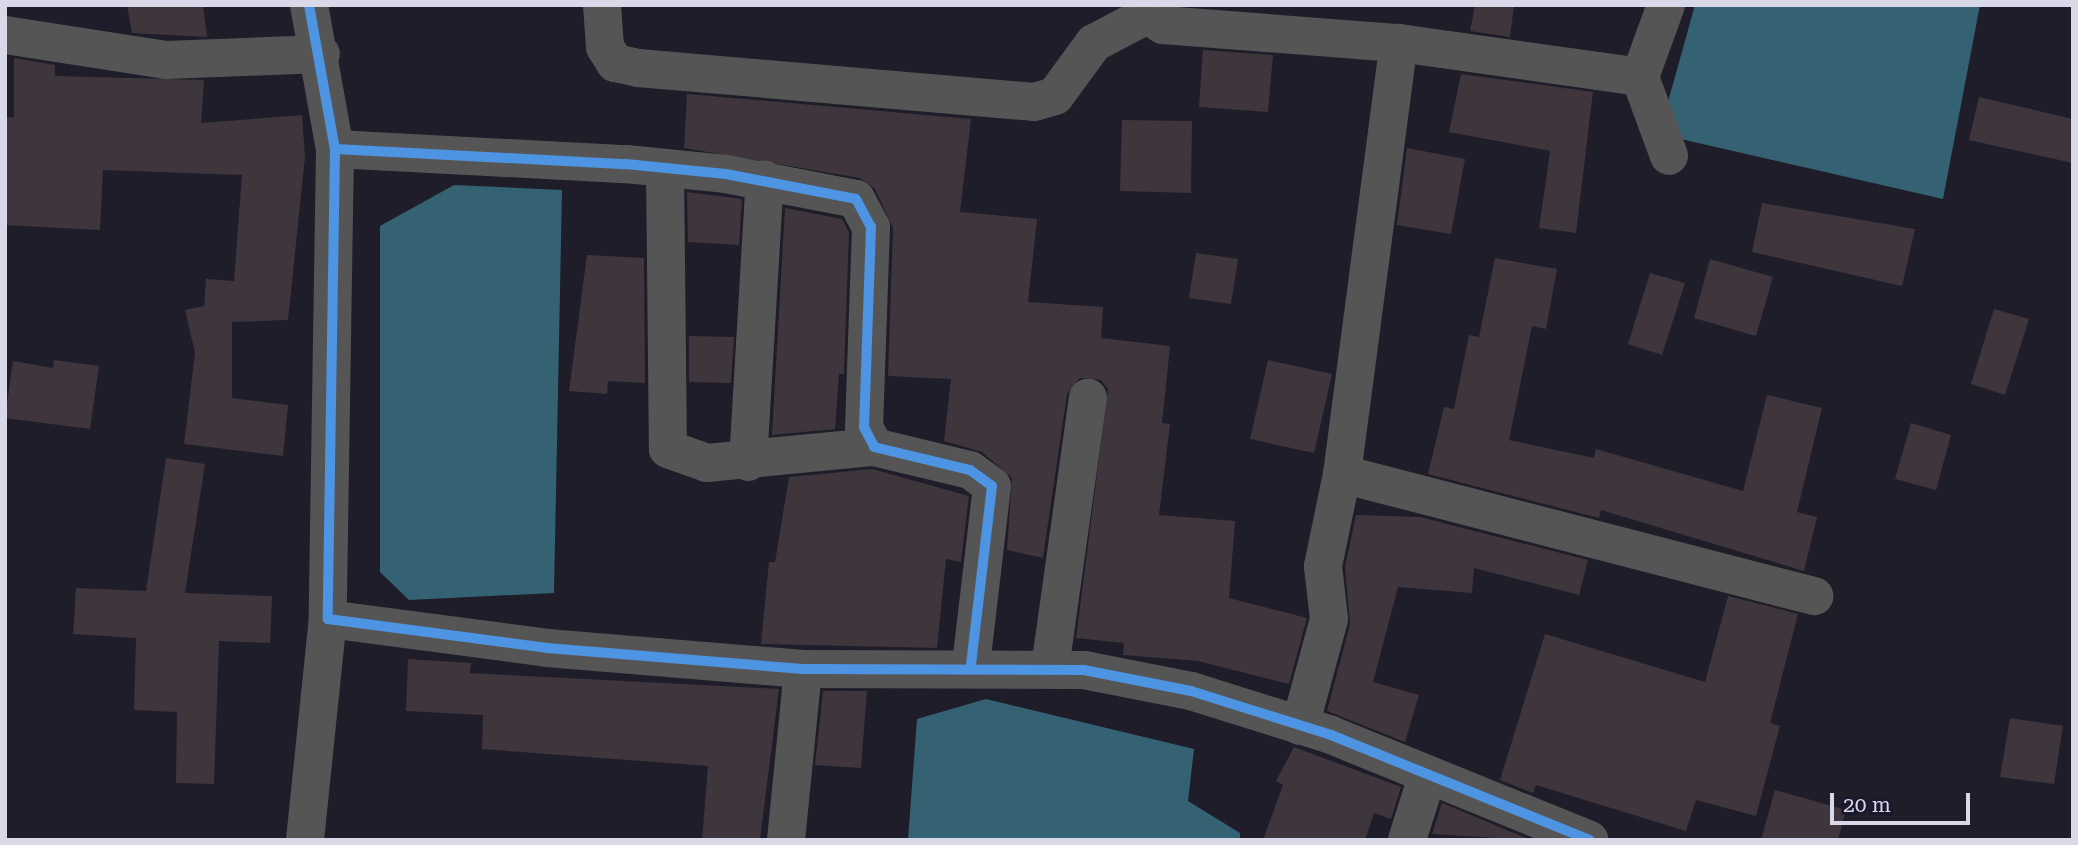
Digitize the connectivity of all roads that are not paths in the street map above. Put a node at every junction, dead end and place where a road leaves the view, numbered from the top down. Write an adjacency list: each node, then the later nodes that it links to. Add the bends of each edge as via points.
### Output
1 (309, 5): 7 (street)
2 (602, 5): 4 (street, via 605,47 615,63 1034,102 1055,96 1094,43)
3 (1666, 5): 8 (street)
4 (1145, 10): 6 (street, via 1192,29)
5 (5, 35): 7 (street, via 166,60)
6 (1399, 43): 8 (street); 16 (street)
7 (321, 54): 9 (street)
8 (1640, 77): 10 (street)
9 (335, 149): 11 (street); 18 (street)
10 (1670, 156)
11 (665, 168): 12 (street); 15 (street, via 668,449 684,460)
12 (765, 180): 14 (street, via 836,193 867,210 861,399 863,427); 15 (street)
13 (1088, 398): 20 (street)
14 (874, 447): 15 (street); 19 (street, via 970,470 992,486)
15 (748, 462)
16 (1342, 474): 17 (street); 22 (street, via 1323,565 1324,645)
17 (1815, 596)
18 (328, 619): 21 (street, via 547,648); 24 (street)
19 (971, 666): 20 (street); 21 (street)
20 (1050, 668): 22 (street, via 1191,691)
21 (803, 669): 25 (street)
22 (1300, 726): 23 (street)
23 (1427, 778): 26 (street); 27 (street)
24 (305, 840)
25 (786, 840)
26 (1406, 840)
27 (1590, 840)

